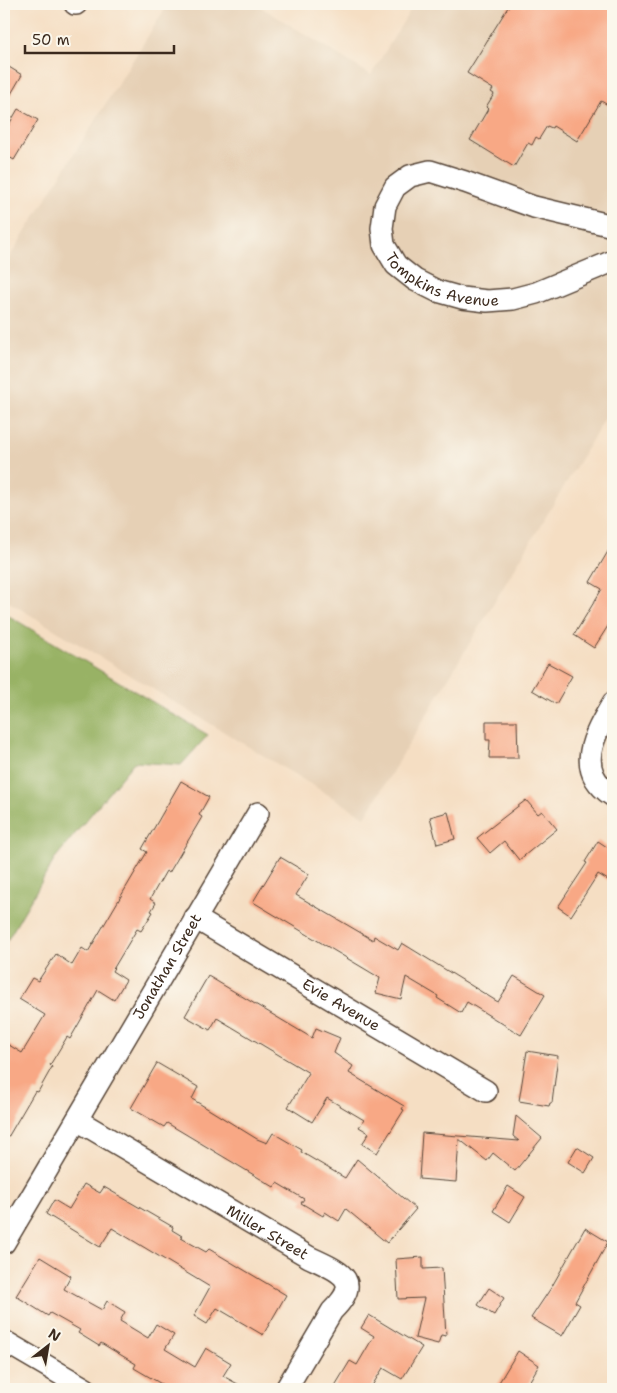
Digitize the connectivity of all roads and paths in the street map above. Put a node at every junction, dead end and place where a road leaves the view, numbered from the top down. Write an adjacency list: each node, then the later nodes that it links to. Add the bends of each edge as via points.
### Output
1 (613, 226): 2 (street, Tompkins Avenue, via 534,207 430,171 410,176 395,187 385,206 382,228 384,245 396,265 437,292 462,298 487,301 513,299 536,293)
2 (613, 261)
3 (613, 704): 4 (street, via 591,746 589,760 600,786)
4 (613, 796)
5 (258, 813): 6 (street, Jonathan Street)
6 (195, 918): 7 (street, Evie Avenue); 8 (street, Jonathan Street)
7 (486, 1091)
8 (77, 1120): 9 (street, Jonathan Street); 12 (street, Miller Street, via 343,1274 348,1289)
9 (4, 1243)
10 (4, 1341): 11 (street)
11 (86, 1389)
12 (286, 1389)

